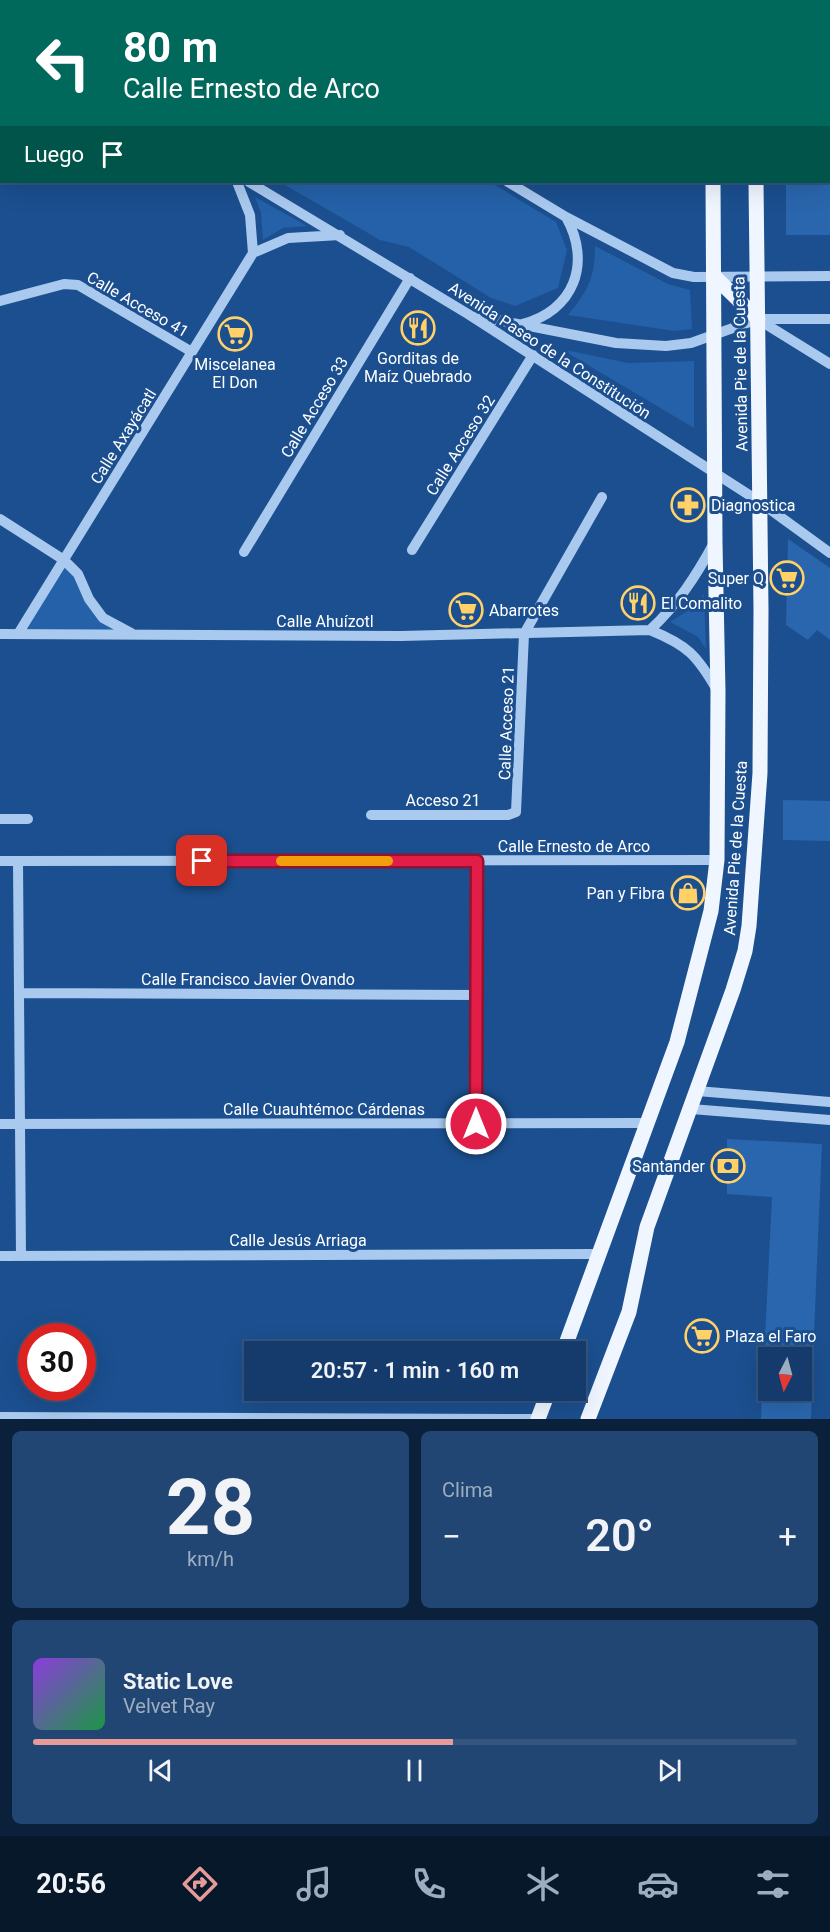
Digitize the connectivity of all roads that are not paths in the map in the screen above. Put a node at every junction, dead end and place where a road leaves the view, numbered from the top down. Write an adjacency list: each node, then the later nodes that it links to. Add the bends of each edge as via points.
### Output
1 (237, 183): 8 (street, via 250,215)
2 (251, 183): 7 (street, Avenida Paseo de la Constitución)
3 (510, 183): 6 (street)
4 (713, 183): 10 (main road, Avenida Pie de la Cuesta)
5 (756, 183): 11 (main road, Avenida Pie de la Cuesta)
6 (566, 217): 10 (street, via 674,273); 17 (street, via 579,255 574,281 547,315)
7 (340, 235): 8 (street, via 288,238); 12 (street, Avenida Paseo de la Constitución)
8 (253, 254): 19 (street, Calle Axayácatl)
9 (830, 276): 11 (street)
10 (716, 277): 11 (street); 15 (main road); 18 (main road, Avenida Pie de la Cuesta)
11 (757, 277): 15 (main road, Avenida Pie de la Cuesta)
12 (410, 278): 14 (street, Avenida Paseo de la Constitución); 28 (street, Calle Acceso 33)
13 (0, 301): 19 (street, Calle Acceso 41, via 64,284 78,285)
14 (468, 314): 17 (street); 20 (street, Avenida Paseo de la Constitución)
15 (758, 319): 16 (street); 18 (street); 21 (street); 24 (main road, Avenida Pie de la Cuesta)
16 (830, 319)
17 (519, 325): 18 (street, via 616,343 666,346)
18 (715, 336): 22 (main road, Avenida Pie de la Cuesta)
19 (192, 352): 30 (street, Calle Axayácatl)
20 (533, 355): 22 (street, Avenida Paseo de la Constitución); 27 (street, Calle Acceso 32)
21 (830, 364)
22 (715, 474): 24 (street, Avenida Paseo de la Constitución); 26 (main road, Avenida Pie de la Cuesta)
23 (602, 497): 35 (street)
24 (760, 502): 29 (street, Avenida Paseo de la Constitución); 47 (main road, Avenida Pie de la Cuesta, via 760,799 748,926 745,951)
25 (0, 519): 30 (street)
26 (715, 543): 31 (street, via 691,584); 36 (main road, Avenida Pie de la Cuesta)
27 (412, 550)
28 (244, 552)
29 (830, 553)
30 (64, 560): 33 (street, Calle Axayácatl); 34 (street, via 78,574 103,618)
31 (650, 630): 35 (street, Calle Ahuízotl); 36 (street, Calle Ahuízotl, via 686,648 701,662)
32 (0, 634): 33 (street, Calle Ahuízotl)
33 (18, 634): 34 (street, Calle Ahuízotl)
34 (134, 634): 35 (street, Calle Ahuízotl)
35 (524, 634): 37 (street, Calle Acceso 21)
36 (718, 692): 41 (main road, Avenida Pie de la Cuesta)
37 (516, 812): 38 (street, Acceso 21)
38 (371, 815)
39 (0, 819): 40 (street)
40 (27, 819)
41 (717, 860): 44 (street, Calle Ernesto de Arco); 51 (main road, Avenida Pie de la Cuesta, via 700,959 677,1042)
42 (0, 861): 43 (street, Calle Ernesto de Arco)
43 (18, 861): 44 (street, Calle Ernesto de Arco); 45 (street)
44 (477, 861): 46 (street)
45 (18, 993): 46 (street, Calle Francisco Javier Ovando); 53 (street)
46 (476, 995): 54 (street)
47 (697, 1092): 48 (street); 49 (main road, Avenida Pie de la Cuesta)
48 (830, 1102)
49 (691, 1109): 50 (street); 62 (main road, Avenida Pie de la Cuesta, via 648,1227 629,1312)
50 (830, 1120)
51 (647, 1123): 54 (street, Calle Cuauhtémoc Cárdenas); 55 (main road, Avenida Pie de la Cuesta)
52 (0, 1124): 53 (street, Calle Cuauhtémoc Cárdenas)
53 (19, 1124): 54 (street, Calle Cuauhtémoc Cárdenas); 57 (street)
54 (476, 1124)
55 (597, 1254): 57 (street, Calle Jesús Arriaga); 58 (main road, Avenida Pie de la Cuesta)
56 (0, 1256): 57 (street, Calle Jesús Arriaga)
57 (21, 1256)
58 (567, 1341)
59 (545, 1401): 61 (main road)
60 (0, 1417): 61 (street)
61 (538, 1419)
62 (588, 1419)

